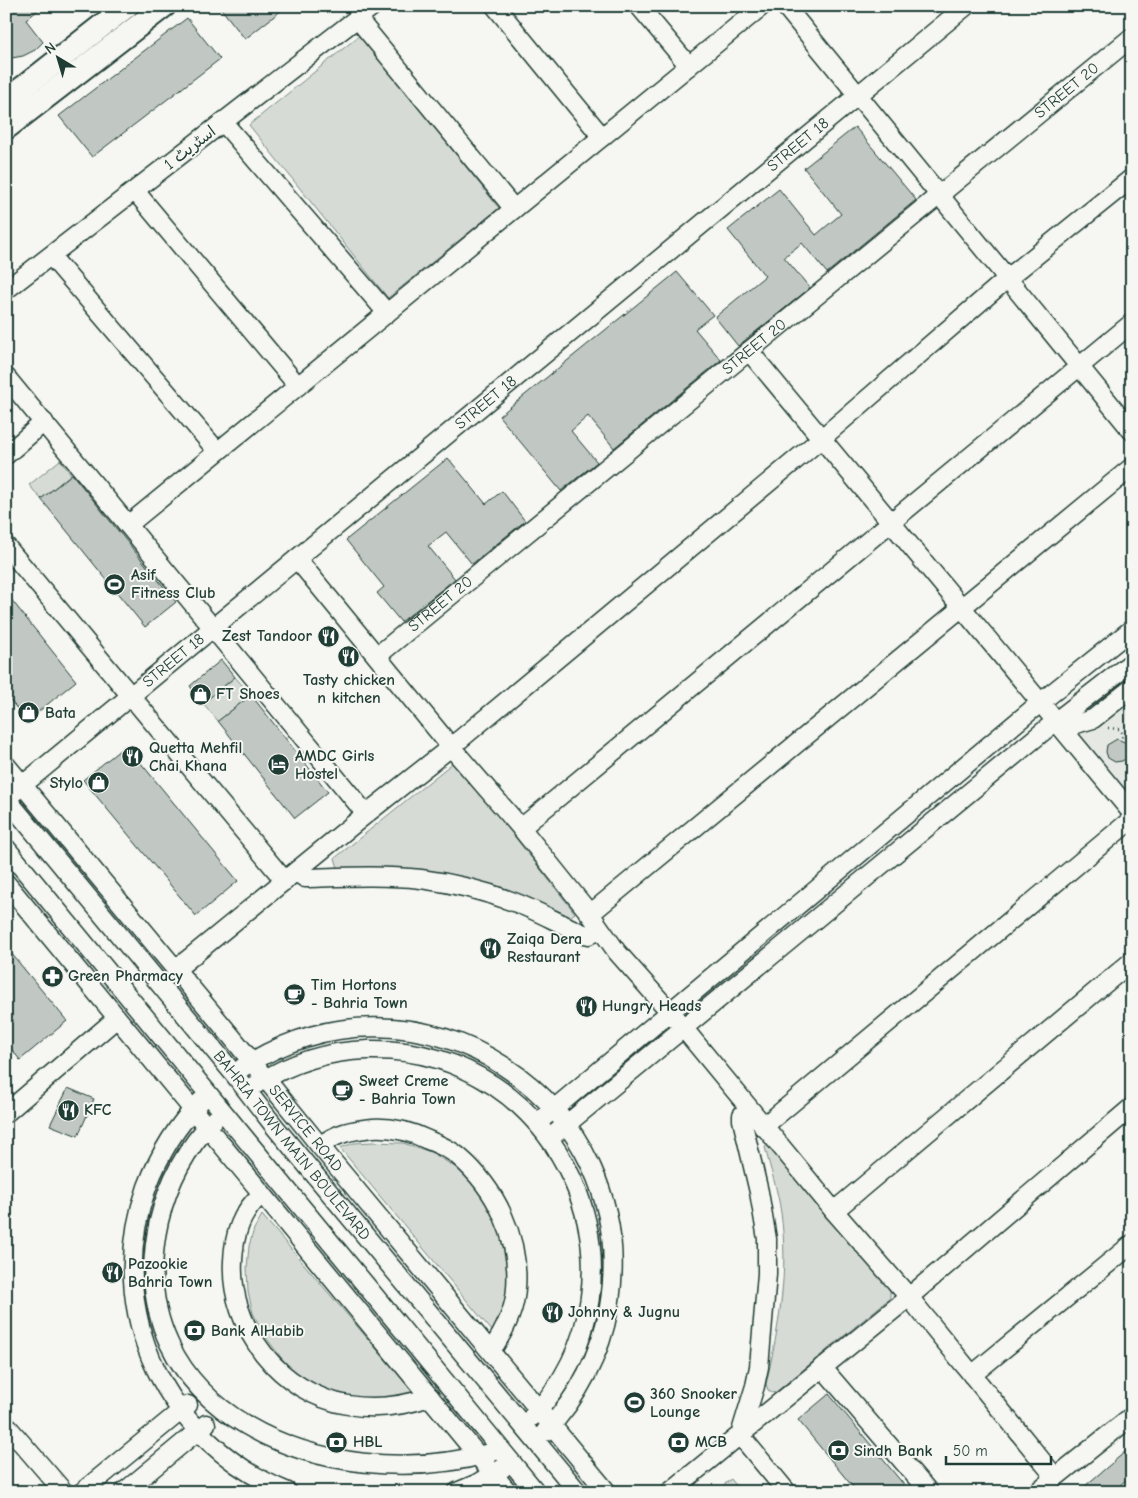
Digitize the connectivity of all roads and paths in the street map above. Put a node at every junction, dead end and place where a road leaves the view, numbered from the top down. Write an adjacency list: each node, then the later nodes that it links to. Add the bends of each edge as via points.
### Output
1 (127, 6): 13 (main road)
2 (164, 6): 15 (main road)
3 (373, 6): 9 (street, اسٹریٹ 1)
4 (495, 6): 16 (street)
5 (639, 6): 11 (street)
6 (762, 6): 11 (street)
7 (786, 6): 12 (street)
8 (966, 6): 12 (street, STREET 18)
9 (357, 18): 14 (street, اسٹریٹ 1); 20 (street)
10 (1131, 39): 19 (street, STREET 20)
11 (689, 66): 16 (street)
12 (859, 95): 19 (street); 39 (street, STREET 18)
13 (6, 101)
14 (223, 122): 18 (street, اسٹریٹ 1); 24 (street)
15 (6, 128)
16 (602, 138): 20 (street)
17 (1132, 178): 22 (street)
18 (135, 191): 21 (street, اسٹریٹ 1); 29 (street)
19 (940, 195): 22 (street); 26 (street, STREET 20)
20 (514, 209): 24 (street)
21 (51, 256): 23 (street, اسٹریٹ 1); 33 (street)
22 (1008, 278): 27 (street); 32 (street)
23 (6, 290)
24 (387, 313): 29 (street)
25 (1132, 323): 27 (street)
26 (750, 351): 32 (street); 43 (street, STREET 20)
27 (1079, 366): 31 (street); 36 (street)
28 (6, 377): 30 (street)
29 (298, 386): 33 (street)
30 (44, 422): 34 (street); 37 (street)
31 (1132, 430)
32 (822, 438): 36 (street); 49 (street)
33 (218, 451): 37 (street)
34 (6, 455)
35 (1132, 467): 40 (street)
36 (891, 522): 40 (street); 56 (street)
37 (128, 524): 41 (street)
38 (6, 546): 46 (street)
39 (297, 559): 41 (street, STREET 18); 43 (street)
40 (962, 607): 47 (street); 60 (street)
41 (214, 628): 46 (street, STREET 18); 54 (street)
42 (1132, 629): 47 (street)
43 (377, 656): 49 (street)
44 (1132, 662): 48 (street)
45 (1132, 688): 48 (street, via 1093,719 1076,724)
46 (132, 696): 51 (street, STREET 18); 58 (street)
47 (1041, 702): 48 (street); 63 (street)
48 (1056, 721): 53 (street); 65 (street)
49 (451, 747): 54 (street); 56 (street)
50 (6, 765): 51 (street, SERVICE ROAD)
51 (23, 785): 52 (street, STREET 18); 62 (street, SERVICE ROAD)
52 (6, 798): 67 (street, BAHRIA TOWN MAIN BOULEVARD)
53 (1132, 813)
54 (366, 814): 58 (street)
55 (1132, 819): 80 (street)
56 (521, 828): 60 (street)
57 (6, 848): 70 (street, BAHRIA TOWN MAIN BOULEVARD)
58 (290, 876): 60 (street, via 420,879 515,902 584,934 589,935); 62 (street)
59 (6, 882): 64 (street)
60 (595, 921): 63 (street, via 617,952)
61 (1132, 961): 84 (street)
62 (175, 970): 66 (street, SERVICE ROAD)
63 (670, 1013): 65 (street); 74 (street)
64 (117, 1018): 73 (street); 76 (street)
65 (683, 1028): 72 (street); 78 (street)
66 (252, 1062): 67 (street); 68 (street, SERVICE ROAD); 74 (street, via 282,1047 329,1032 362,1028 412,1031 444,1038 490,1057 524,1080)
67 (234, 1074): 69 (street, BAHRIA TOWN MAIN BOULEVARD)
68 (266, 1079): 69 (street); 77 (street, via 303,1062 344,1052 409,1053 442,1060 472,1073 500,1090); 82 (street, SERVICE ROAD)
69 (246, 1092): 97 (street, BAHRIA TOWN MAIN BOULEVARD)
70 (208, 1093): 73 (street); 75 (street, BAHRIA TOWN MAIN BOULEVARD)
71 (1132, 1107): 86 (street)
72 (748, 1108): 80 (street); 99 (street, via 742,1120 759,1192 767,1274 759,1367)
73 (192, 1109): 79 (street); 93 (street, via 170,1140 151,1177 138,1216 133,1257 135,1298 144,1339 159,1377)
74 (554, 1109): 77 (street); 78 (street)
75 (222, 1110): 79 (street); 101 (street, BAHRIA TOWN MAIN BOULEVARD)
76 (7, 1112)
77 (537, 1123): 81 (street)
78 (567, 1124): 81 (street); 96 (street, via 586,1155 600,1188 612,1241 613,1278 598,1348 574,1397)
79 (206, 1127): 83 (street); 91 (street, via 185,1156 168,1192 157,1230 153,1269 161,1328 175,1365)
80 (763, 1127): 84 (street)
81 (550, 1138): 92 (street, via 568,1167 581,1199 589,1232 592,1267 586,1318 575,1351 560,1382)
82 (320, 1146): 87 (street, SERVICE ROAD); 87 (street, via 336,1135 362,1129 397,1130 422,1137 457,1155 483,1183 505,1221 516,1267 514,1306)
83 (262, 1194): 90 (street); 90 (street, via 244,1214 236,1232 232,1266 237,1301 260,1349 284,1375 313,1394 346,1405 382,1408)
84 (834, 1211): 86 (street)
85 (1132, 1244): 89 (street)
86 (908, 1297): 88 (street); 89 (street)
87 (491, 1351): 92 (street, SERVICE ROAD)
88 (822, 1367): 99 (street); 118 (street)
89 (972, 1375): 105 (street)
90 (430, 1397): 102 (street)
91 (195, 1398): 93 (street); 98 (street, via 218,1425)
92 (539, 1410): 96 (street, SERVICE ROAD); 97 (street)
93 (181, 1412): 98 (street); 108 (street)
94 (1132, 1416): 105 (street)
95 (6, 1424): 107 (street)
96 (552, 1425): 100 (street); 115 (street, SERVICE ROAD)
97 (522, 1427): 100 (street, BAHRIA TOWN MAIN BOULEVARD)
98 (197, 1431): 109 (street); 110 (street, via 241,1468)
99 (740, 1435): 116 (street); 117 (street)
100 (535, 1442): 114 (street, BAHRIA TOWN MAIN BOULEVARD)
101 (499, 1447): 102 (street); 103 (street, BAHRIA TOWN MAIN BOULEVARD)
102 (480, 1459): 104 (street); 106 (street, via 449,1474)
103 (512, 1463): 104 (street); 113 (street, BAHRIA TOWN MAIN BOULEVARD)
104 (493, 1475): 111 (street); 112 (street)
105 (1055, 1477): 119 (street)
106 (424, 1481)
107 (64, 1492)
108 (82, 1492)
109 (124, 1492)
110 (288, 1492)
111 (457, 1492)
112 (508, 1492)
113 (536, 1492)
114 (578, 1492)
115 (608, 1492)
116 (670, 1492)
117 (787, 1492)
118 (929, 1492)
119 (1037, 1492)

